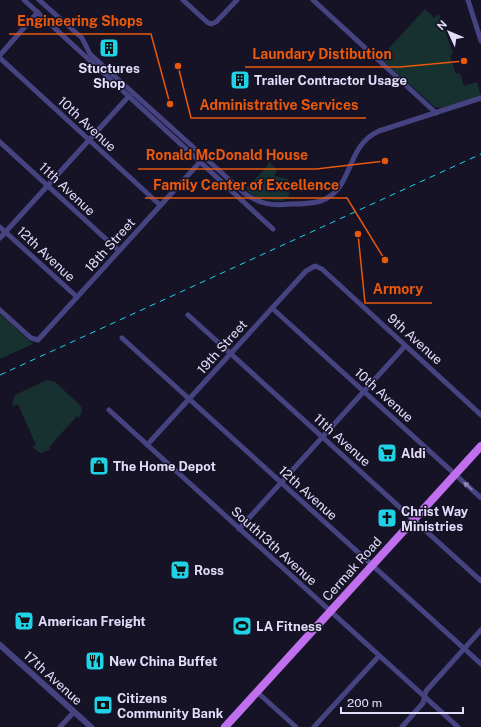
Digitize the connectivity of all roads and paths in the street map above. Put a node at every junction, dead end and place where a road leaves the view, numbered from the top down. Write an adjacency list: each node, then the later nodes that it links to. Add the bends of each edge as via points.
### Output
1 (24, 0): 7 (street)
2 (40, 0): 13 (street, via 82,38 90,54 240,190 265,204 310,203 325,199 340,186 356,150 369,136)
3 (183, 0): 4 (street, via 212,24)
4 (237, 0)
5 (313, 0): 13 (street)
6 (468, 0): 8 (street)
7 (38, 12): 9 (street); 11 (street)
8 (481, 41)
9 (0, 55)
10 (0, 58): 14 (street, 10th Avenue)
11 (129, 96): 14 (street); 16 (street)
12 (481, 98): 13 (street)
13 (436, 113)
14 (89, 140): 17 (street); 18 (street, 10th Avenue)
15 (0, 142): 17 (street, 11th Avenue)
16 (200, 162): 18 (street, 18th Street); 20 (street)
17 (47, 186): 21 (street); 23 (street, 11th Avenue)
18 (160, 205): 23 (street, 18th Street)
19 (0, 227): 21 (street, 12th Avenue)
20 (273, 229)
21 (6, 232): 22 (street); 25 (street, 12th Avenue)
22 (0, 238)
23 (119, 251): 25 (street, 18th Street)
24 (315, 266): 26 (street, 19th Street, via 306,271); 30 (street, 9th Avenue, via 322,269)
25 (77, 297): 27 (street, 18th Street, via 40,338 35,340)
26 (272, 308): 31 (street, 19th Street); 32 (street, 10th Avenue)
27 (0, 310)
28 (188, 315): 31 (street, 11th Avenue)
29 (122, 338): 33 (street, 12th Avenue)
30 (405, 346): 32 (street); 35 (street, 9th Avenue)
31 (231, 354): 33 (street, 19th Street); 36 (street, 11th Avenue)
32 (364, 392): 36 (street); 39 (street, 10th Avenue)
33 (189, 399): 37 (street, 19th Street); 40 (street, 12th Avenue)
34 (109, 410): 37 (street, South13th Avenue)
35 (481, 414)
36 (322, 437): 40 (street); 42 (street, 11th Avenue)
37 (147, 445): 43 (street, South13th Avenue)
38 (481, 446): 39 (main road, Cermak Road)
39 (455, 475): 41 (street, 10th Avenue, one-way to 39); 42 (main road, Cermak Road)
40 (281, 483): 43 (street); 44 (street, 12th Avenue)
41 (481, 498)
42 (413, 521): 44 (main road, Cermak Road); 45 (street, 11th Avenue)
43 (239, 529): 46 (street, South13th Avenue)
44 (371, 566): 46 (main road, Cermak Road); 49 (street, 12th Avenue)
45 (481, 582)
46 (330, 612): 50 (street, South13th Avenue); 52 (main road, Cermak Road)
47 (481, 630): 49 (street)
48 (0, 645): 54 (street, 17th Avenue)
49 (464, 649): 51 (street, 12th Avenue); 53 (street, via 426,691)
50 (379, 656): 53 (street, South13th Avenue); 59 (street)
51 (481, 664)
52 (257, 692): 57 (main road, Cermak Road); 58 (street)
53 (424, 697): 60 (street, via 423,703); 61 (street, South13th Avenue)
54 (74, 712): 55 (street); 56 (street, 17th Avenue)
55 (60, 727)
56 (91, 727)
57 (225, 727)
58 (296, 727)
59 (314, 727)
60 (402, 727)
61 (458, 727)

